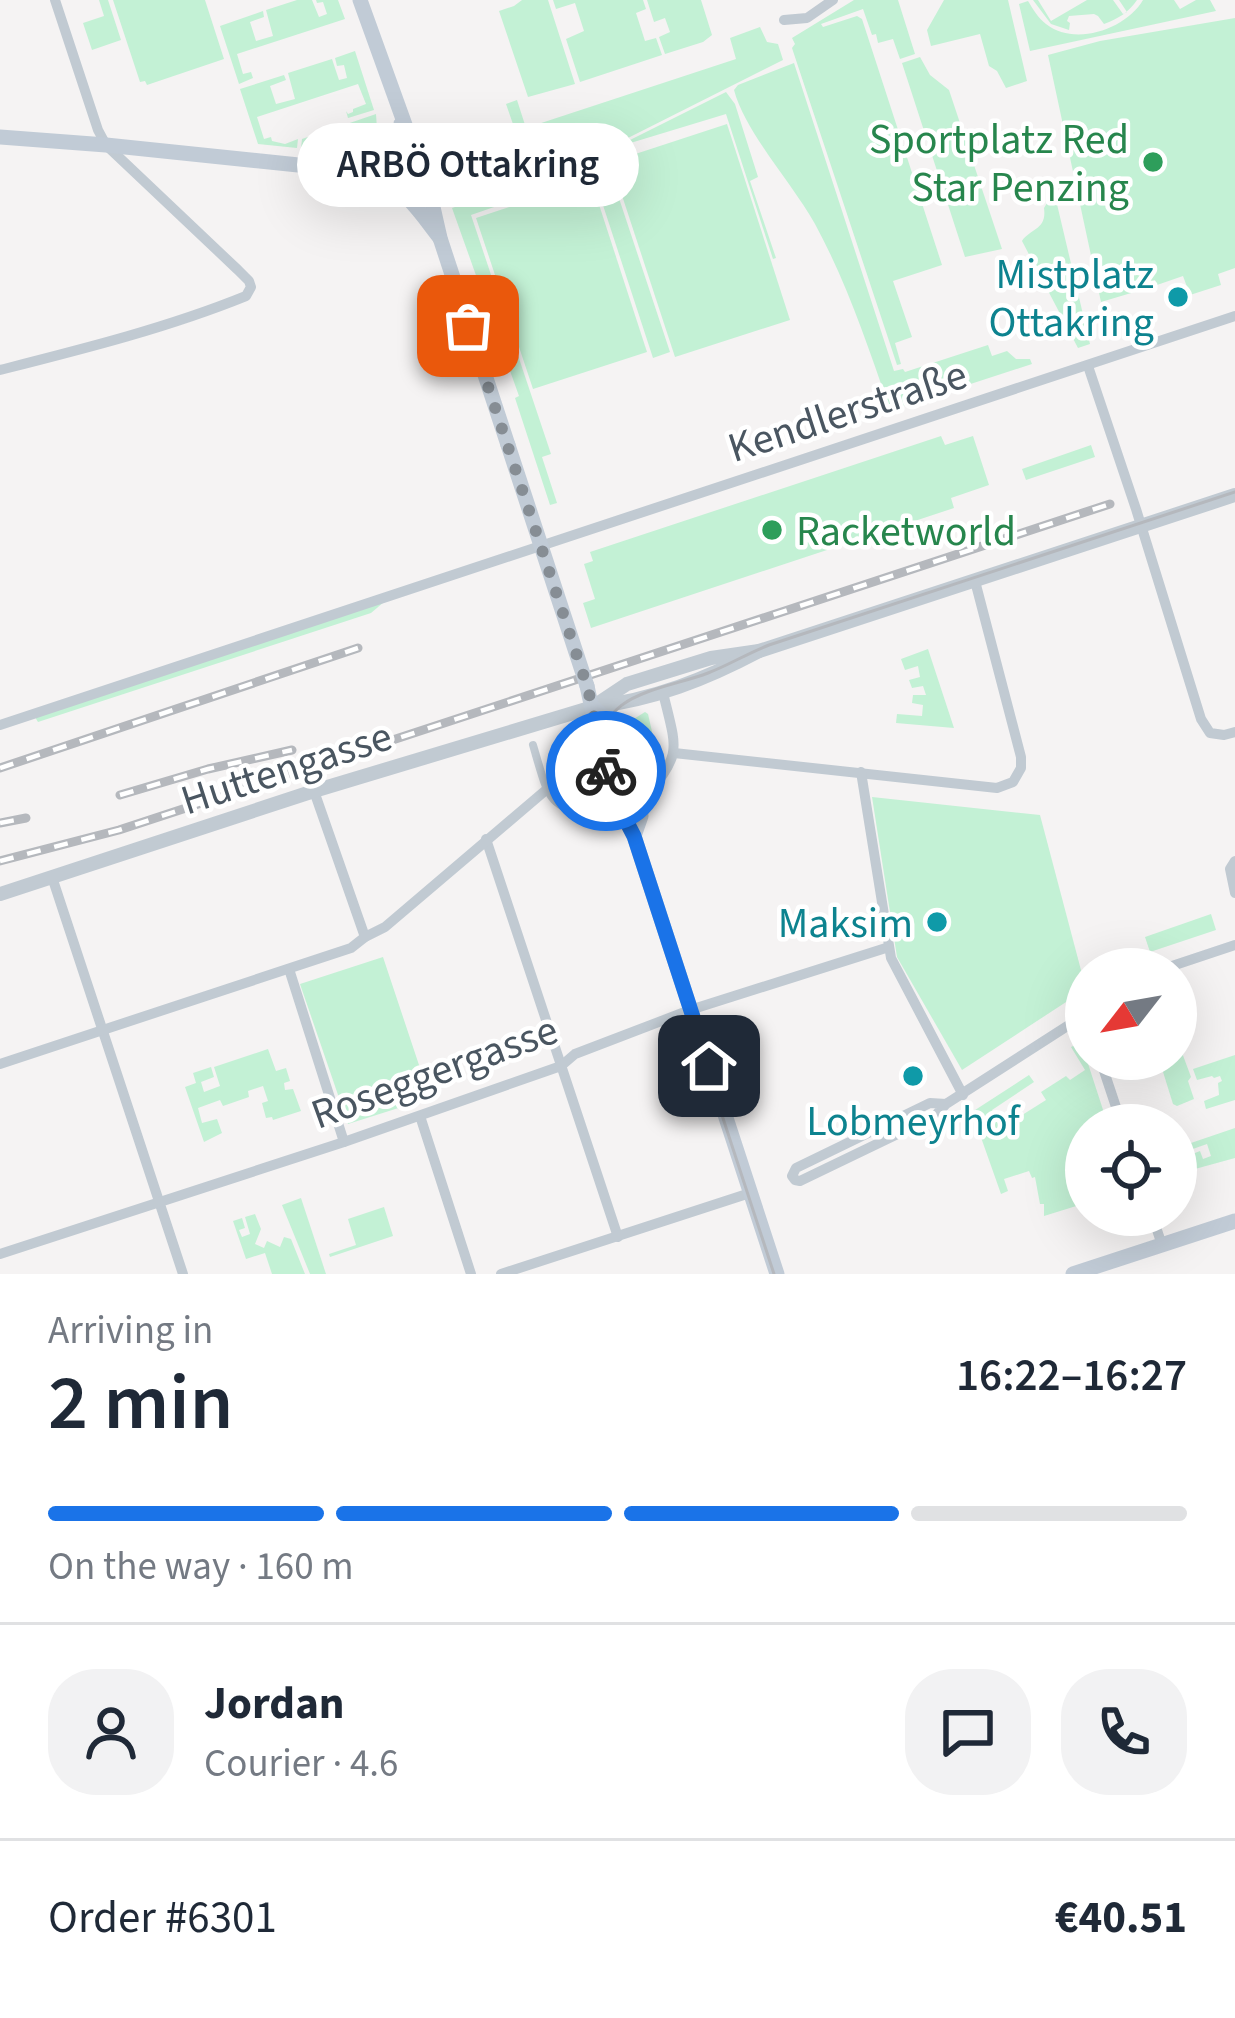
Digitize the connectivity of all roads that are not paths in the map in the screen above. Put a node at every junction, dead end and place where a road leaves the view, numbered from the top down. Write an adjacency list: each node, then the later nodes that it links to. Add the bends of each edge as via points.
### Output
1 (55, 0): 7 (street)
2 (362, 0): 5 (main road)
3 (833, 0): 4 (street, via 806,18)
4 (784, 20)
5 (402, 118): 8 (main road, via 394,155); 9 (main road)
6 (0, 137): 7 (main road)
7 (106, 145): 8 (main road); 12 (street, via 249,281 246,296)
8 (356, 171): 9 (main road, via 401,190)
9 (440, 238): 18 (main road, bridge)
10 (1235, 316): 11 (street, Kendlerstraße)
11 (1088, 366): 14 (street); 19 (street, Kendlerstraße)
12 (0, 370)
13 (1235, 495): 14 (street, Huttengasse)
14 (1141, 526): 15 (street, Huttengasse); 20 (street, via 1201,719 1210,734)
15 (975, 581): 16 (street, Huttengasse); 24 (street, via 1021,757 1013,782 997,788)
16 (759, 651): 17 (street, Huttengasse); 18 (street, Huttengasse, via 627,684)
17 (662, 693): 18 (street, Huttengasse); 23 (street)
18 (592, 707): 21 (main road); 26 (street, Huttengasse); 27 (main road, via 618,729)
19 (0, 725)
20 (1235, 731)
21 (598, 734): 25 (street, via 585,757); 29 (main road)
22 (532, 745): 25 (street)
23 (674, 753): 24 (street); 27 (street)
24 (861, 772): 37 (street)
25 (545, 790): 28 (street, via 556,806); 30 (street)
26 (314, 791): 32 (street, Huttengasse); 35 (street)
27 (640, 805): 29 (main road)
28 (611, 824)
29 (634, 836): 40 (main road)
30 (486, 839): 35 (street); 44 (street)
31 (1234, 862): 33 (street)
32 (52, 877): 34 (street, Huttengasse); 42 (street)
33 (1235, 893)
34 (0, 894)
35 (364, 937): 39 (street)
36 (1235, 945): 38 (street)
37 (889, 947): 40 (street, Roseggergasse); 45 (street)
38 (1197, 957)
39 (289, 969): 42 (street); 48 (street)
40 (691, 1010): 44 (street, Roseggergasse); 49 (main road)
41 (1065, 1028): 45 (street)
42 (102, 1030): 43 (street); 50 (street)
43 (0, 1064)
44 (562, 1066): 47 (street, Roseggergasse); 53 (street)
45 (963, 1095): 46 (street)
46 (946, 1104): 46 (street, via 930,1103 792,1176 808,1177)
47 (420, 1116): 48 (street, Roseggergasse); 57 (street)
48 (344, 1142): 50 (street, Roseggergasse)
49 (750, 1193): 53 (street); 59 (main road)
50 (159, 1201): 55 (street, Roseggergasse); 56 (street)
51 (1235, 1221): 54 (main road)
52 (1159, 1236): 54 (street)
53 (618, 1238): 58 (street)
54 (1162, 1245): 60 (main road)
55 (0, 1253)
56 (183, 1274)
57 (471, 1274)
58 (501, 1274)
59 (777, 1274)
60 (1073, 1274)

